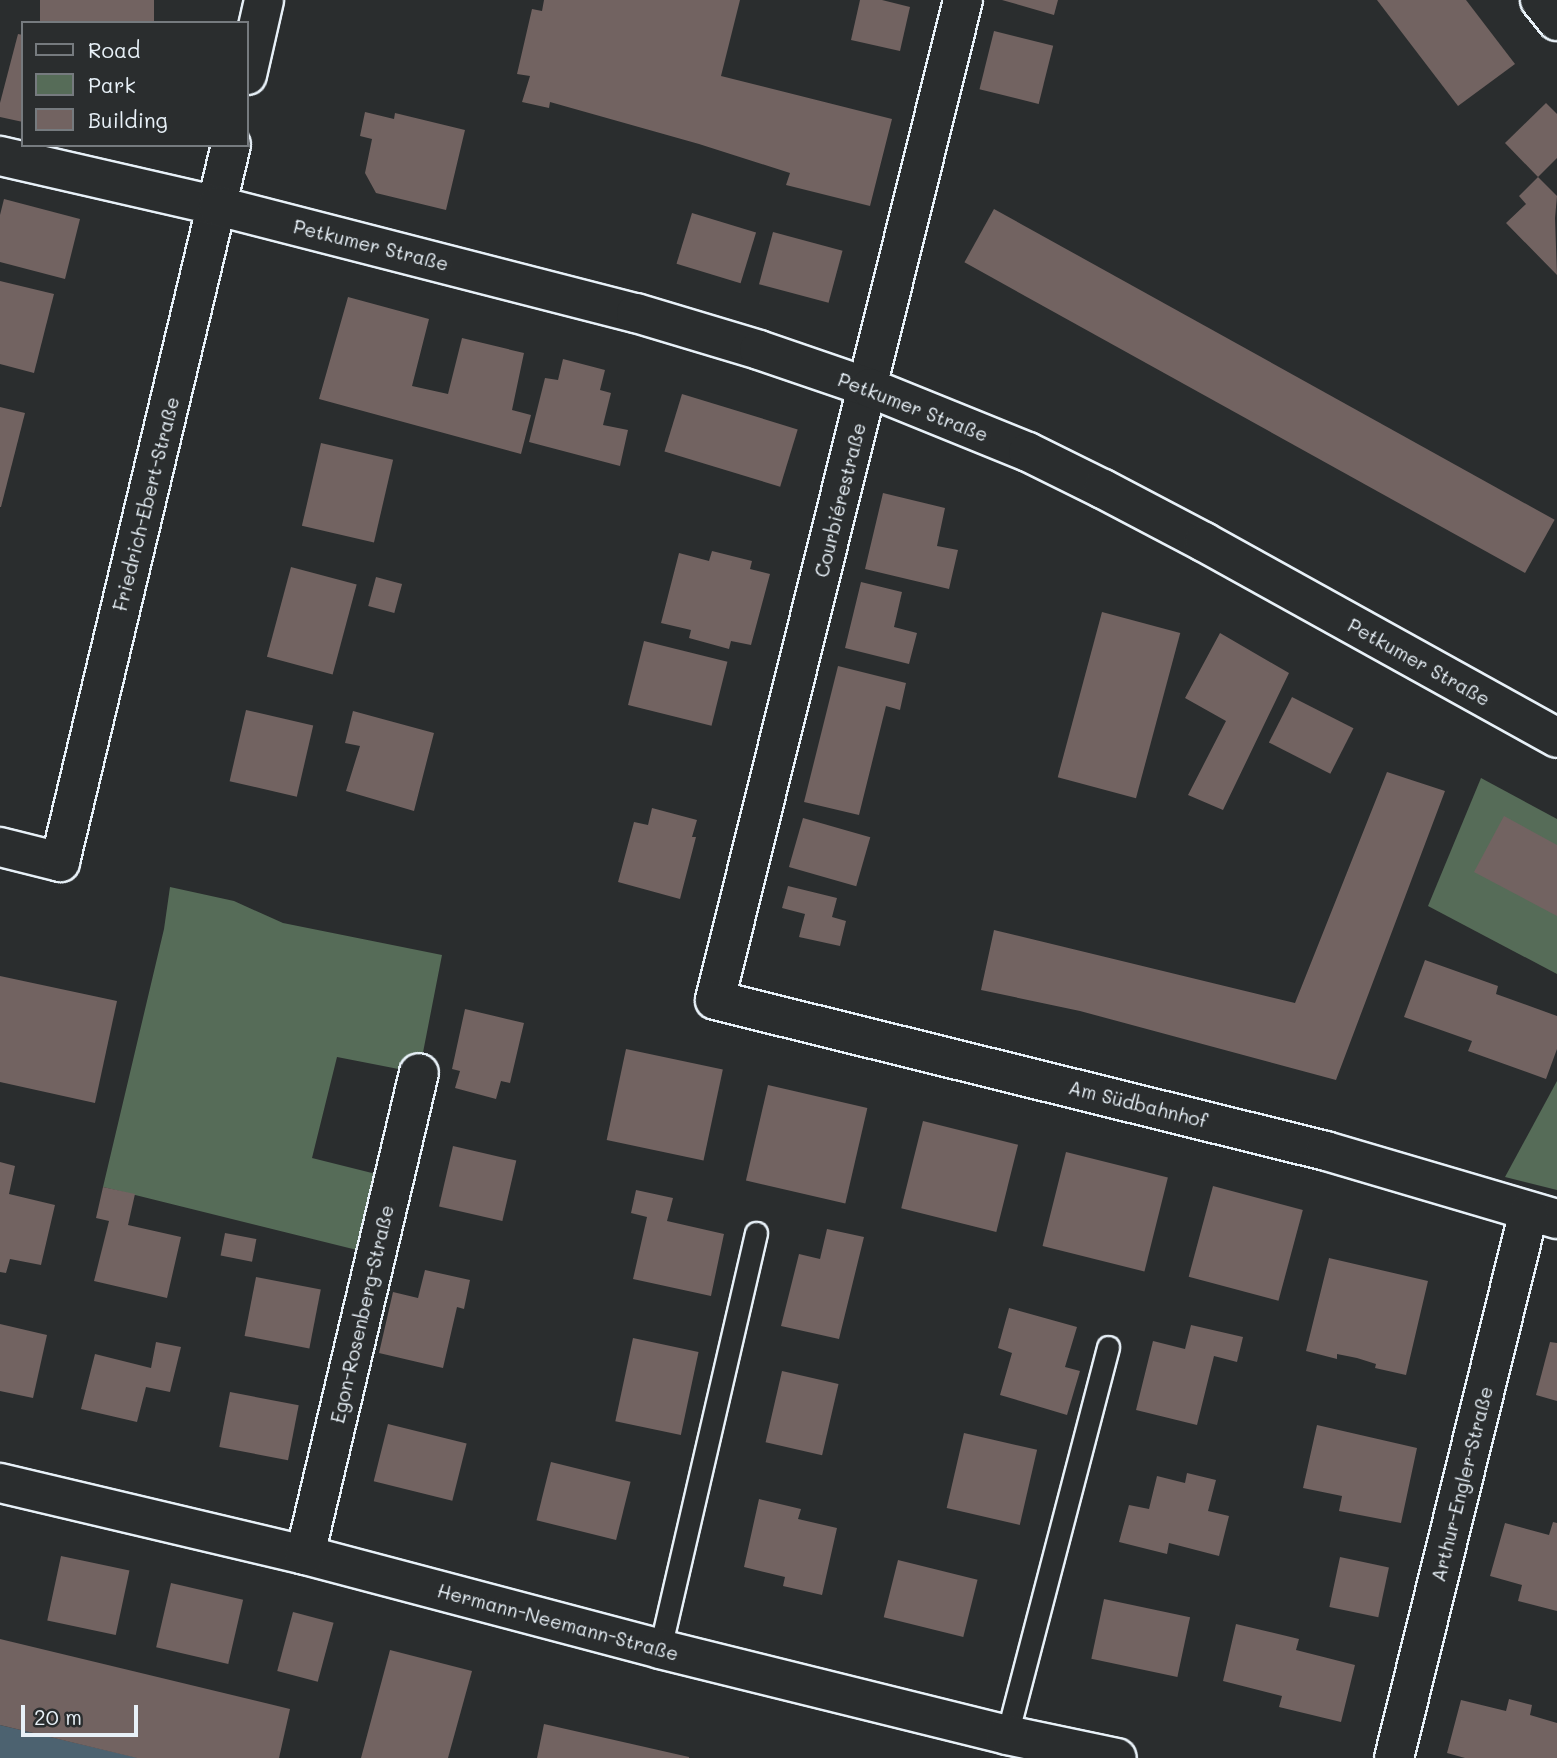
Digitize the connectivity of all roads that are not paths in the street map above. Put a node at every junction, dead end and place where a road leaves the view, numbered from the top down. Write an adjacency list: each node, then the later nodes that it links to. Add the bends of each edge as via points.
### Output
1 (264, 0): 5 (street)
2 (963, 0): 9 (street, Courbiérestraße)
3 (1540, 0): 4 (street)
4 (1557, 21)
5 (248, 71)
6 (231, 147): 8 (street, Friedrich-Ebert-Straße)
7 (0, 156): 8 (street, Petkumer Straße)
8 (218, 206): 9 (street, Petkumer Straße, via 636,313); 11 (street, Friedrich-Ebert-Straße, via 60,862)
9 (870, 388): 10 (street, Petkumer Straße, via 1028,452 1103,489); 12 (street, Courbiérestraße)
10 (1557, 738)
11 (0, 847)
12 (715, 1000): 14 (street, Am Südbahnhof, via 1326,1151)
13 (419, 1073): 18 (street, Egon-Rosenberg-Straße)
14 (1543, 1215): 22 (street, Arthur-Engler-Straße)
15 (756, 1233): 19 (lane)
16 (1108, 1347): 20 (lane)
17 (0, 1483): 18 (street, Hermann-Neemann-Straße)
18 (305, 1555): 19 (street, Hermann-Neemann-Straße)
19 (660, 1649): 20 (street, Hermann-Neemann-Straße)
20 (1007, 1735): 21 (street, Hermann-Neemann-Straße)
21 (1117, 1758)
22 (1395, 1758)

